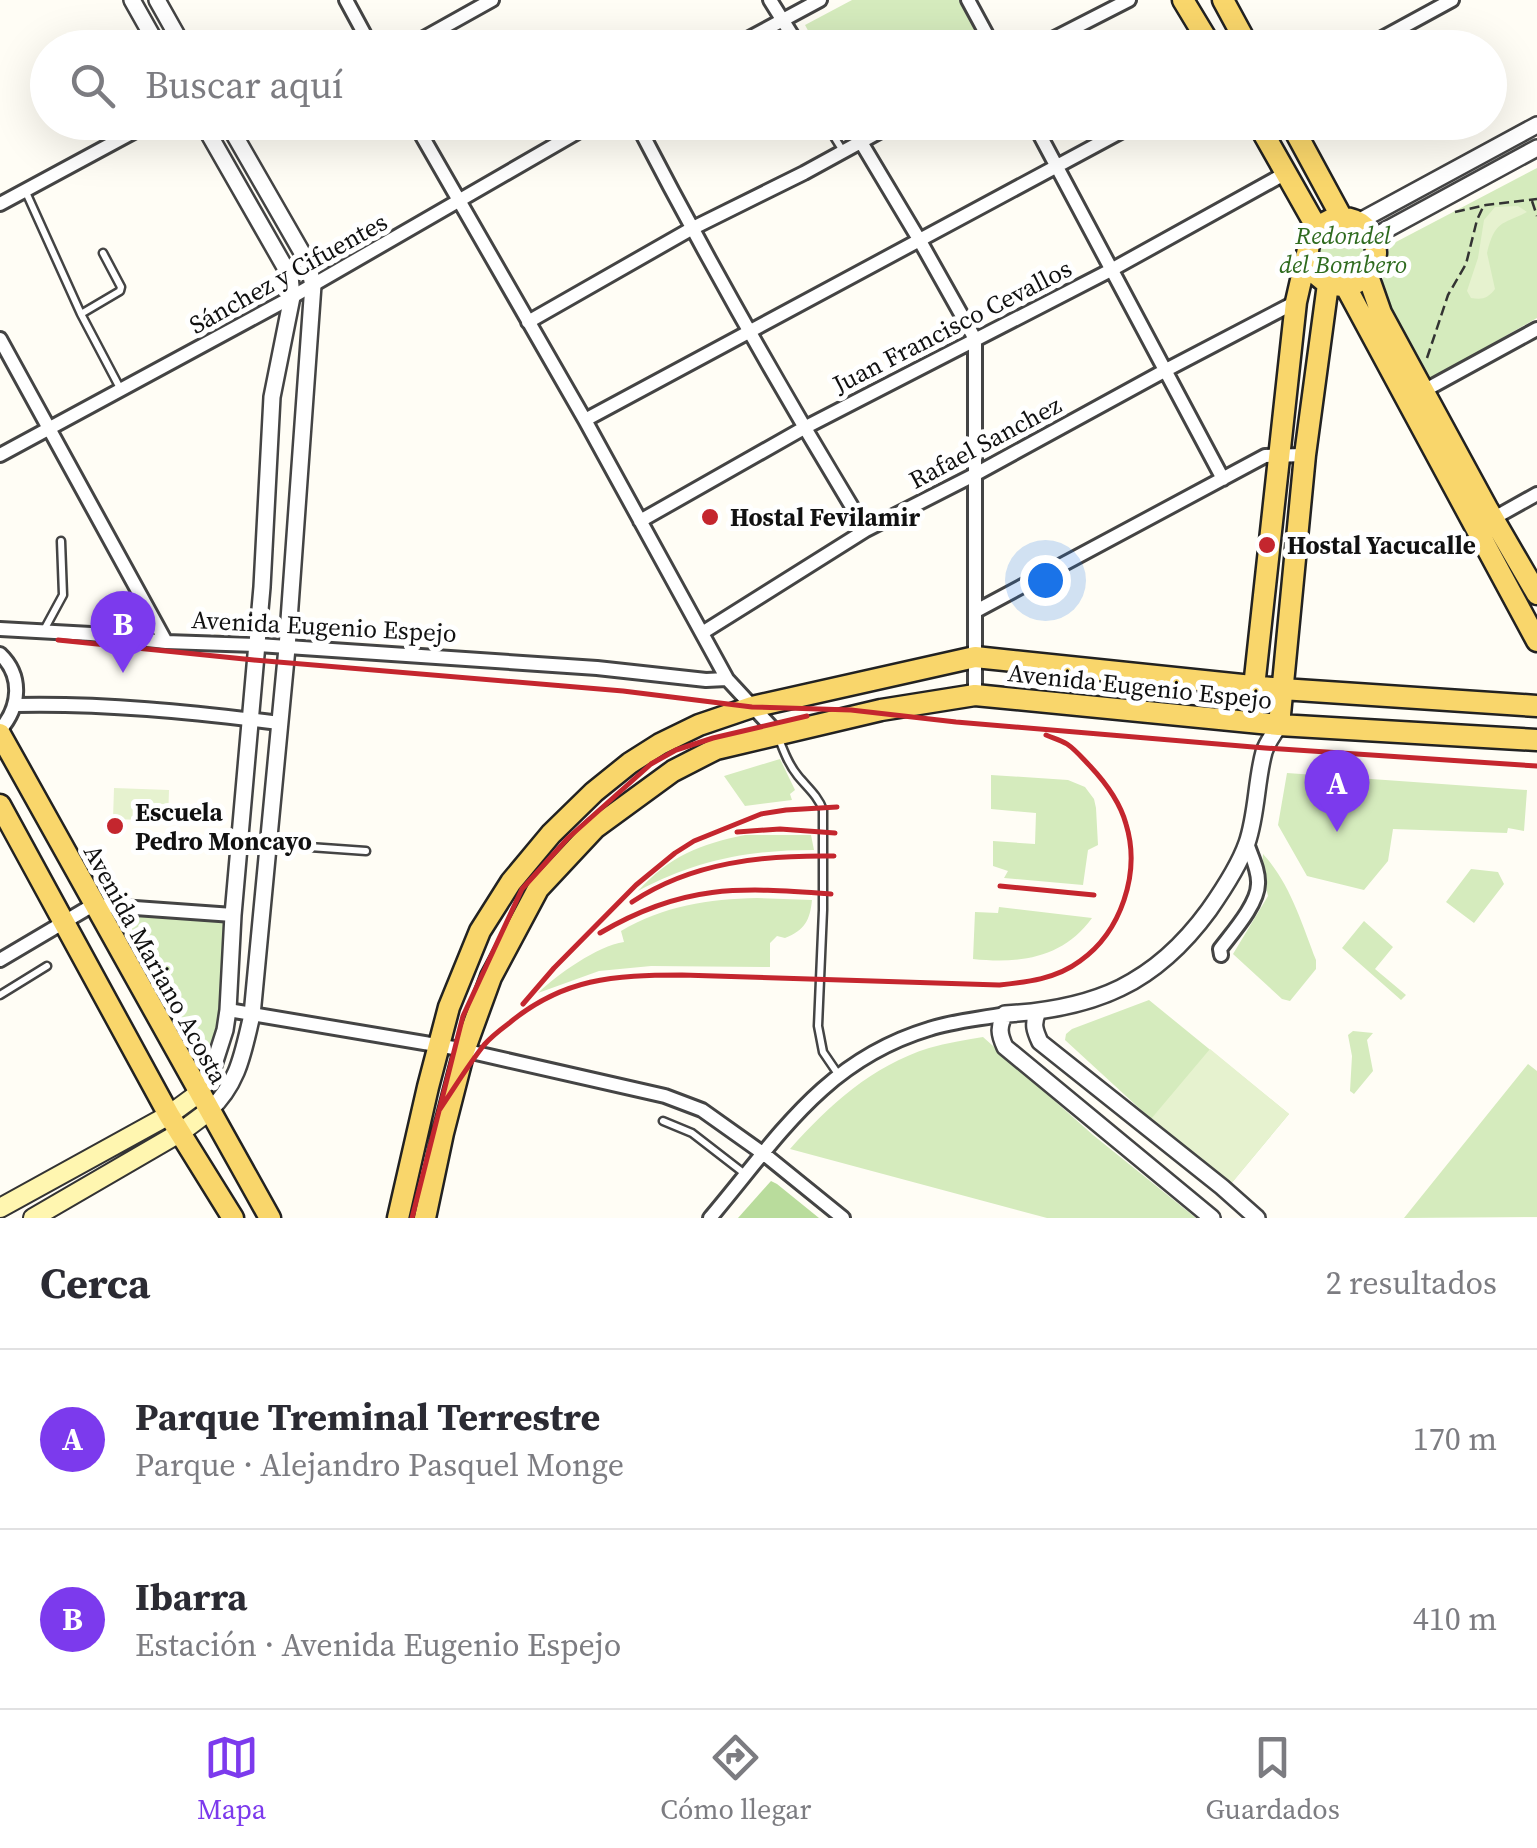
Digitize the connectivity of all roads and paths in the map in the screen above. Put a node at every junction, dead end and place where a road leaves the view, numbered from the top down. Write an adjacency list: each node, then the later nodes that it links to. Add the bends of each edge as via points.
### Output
1 (132, 0): 13 (street)
2 (157, 0): 14 (street)
3 (346, 0): 15 (street)
4 (492, 0): 16 (street)
5 (770, 0): 12 (street)
6 (820, 0): 12 (street)
7 (968, 0): 19 (street)
8 (1129, 0): 20 (street)
9 (1183, 0): 21 (main road)
10 (1223, 0): 22 (main road)
11 (1452, 0): 23 (street)
12 (782, 20): 17 (street); 18 (street)
13 (149, 30)
14 (174, 30)
15 (362, 30)
16 (438, 30)
17 (764, 30)
18 (788, 30)
19 (984, 30)
20 (1070, 30)
21 (1201, 30)
22 (1239, 30)
23 (1397, 30)
24 (1537, 125): 49 (street)
25 (118, 140): 42 (street)
26 (212, 140): 58 (street, via 290,276)
27 (237, 140): 56 (street, via 308,263)
28 (424, 140): 44 (street)
29 (564, 140): 44 (street, Sánchez y Cifuentes)
30 (645, 140): 50 (street)
31 (836, 140): 39 (lane)
32 (865, 140): 37 (street)
33 (1042, 140): 40 (street)
34 (1105, 140): 40 (street)
35 (1267, 140): 41 (main road)
36 (1302, 140): 49 (main road)
37 (862, 142): 39 (street); 52 (street)
38 (1537, 148): 47 (street)
39 (844, 152): 50 (street)
40 (1055, 166): 52 (street); 54 (street)
41 (1286, 173): 51 (main road); 54 (street, Juan Francisco Cevallos)
42 (25, 190): 45 (street); 60 (lane)
43 (1534, 199): 46 (path); 48 (path)
44 (459, 202): 56 (street, Sánchez y Cifuentes); 61 (street)
45 (0, 204)
46 (1484, 206): 47 (path); 66 (path)
47 (1422, 211): 49 (street)
48 (1537, 216)
49 (1358, 225): 51 (main road, via 1329,220); 55 (main road, via 1377,252)
50 (691, 229): 61 (street); 63 (street)
51 (1313, 237): 57 (main road, via 1314,271); 59 (main road)
52 (920, 241): 63 (street); 64 (street)
53 (102, 253): 60 (lane, via 120,291)
54 (1111, 270): 64 (street, Juan Francisco Cevallos); 67 (street)
55 (1368, 276): 57 (main road); 69 (main road)
56 (313, 285): 58 (street, Sánchez y Cifuentes); 91 (street)
57 (1337, 285): 69 (main road); 74 (main road)
58 (292, 297): 68 (street, Sánchez y Cifuentes); 90 (street, via 272,397)
59 (1296, 302): 67 (street, Rafael Sanchez); 73 (main road)
60 (81, 314): 68 (lane)
61 (528, 322): 70 (street)
62 (1537, 329): 69 (street)
63 (750, 331): 70 (street); 71 (street)
64 (975, 339): 71 (street, Juan Francisco Cevallos); 76 (street)
65 (0, 340): 72 (street)
66 (1427, 358)
67 (1166, 370): 76 (street, Rafael Sanchez); 77 (street)
68 (122, 391): 72 (street, Sánchez y Cifuentes)
69 (1416, 395): 80 (main road)
70 (585, 420): 79 (street)
71 (804, 428): 79 (street, Juan Francisco Cevallos); 81 (street)
72 (50, 430): 75 (street, Sánchez y Cifuentes); 89 (street)
73 (1280, 454): 74 (street); 77 (street); 95 (main road)
74 (1305, 455): 96 (main road)
75 (0, 456)
76 (974, 475): 81 (street, Rafael Sanchez); 84 (street)
77 (1223, 479): 84 (street)
78 (1537, 494): 80 (street)
79 (640, 521): 87 (street)
80 (1484, 523): 83 (main road); 88 (main road)
81 (866, 530): 87 (street, Rafael Sanchez)
82 (61, 542): 86 (lane, via 63,595)
83 (1537, 594)
84 (976, 611): 93 (street)
85 (0, 630): 86 (street, Avenida Eugenio Espejo)
86 (44, 631): 89 (street, Avenida Eugenio Espejo)
87 (702, 633): 94 (street)
88 (1537, 641)
89 (166, 642): 90 (street, Avenida Eugenio Espejo)
90 (258, 644): 91 (street, Avenida Eugenio Espejo); 101 (street)
91 (287, 648): 94 (street, Avenida Eugenio Espejo); 103 (street)
92 (0, 654): 98 (street, via 14,674)
93 (975, 657): 95 (main road, Avenida Eugenio Espejo); 97 (street); 100 (main road, Avenida Eugenio Espejo)
94 (727, 679): 100 (street)
95 (1254, 687): 96 (main road, Avenida Eugenio Espejo); 102 (main road)
96 (1282, 690): 99 (main road, Avenida Eugenio Espejo); 104 (main road)
97 (975, 694): 102 (main road, Avenida Eugenio Espejo); 106 (main road, Avenida Eugenio Espejo)
98 (15, 705): 101 (street); 105 (street)
99 (1537, 706)
100 (752, 707): 106 (street); 124 (main road, Avenida Eugenio Espejo, via 660,744 594,792 551,834 480,931)
101 (251, 720): 103 (street); 114 (street)
102 (1252, 721): 104 (main road, Avenida Eugenio Espejo); 108 (street)
103 (279, 723): 111 (street)
104 (1279, 725): 107 (main road, Avenida Eugenio Espejo); 108 (street)
105 (0, 732): 113 (main road, Avenida Mariano Acosta)
106 (777, 733): 125 (main road, Avenida Eugenio Espejo, via 716,749 672,771 594,828 538,889 490,977); 126 (lane, via 791,766 824,810 818,1026 823,1052)
107 (1537, 740)
108 (1265, 748): 110 (street)
109 (0, 805): 115 (main road)
110 (1247, 843): 116 (street, via 1259,887); 121 (street, via 1193,932 1154,970 1112,993)
111 (267, 844): 112 (lane); 123 (street)
112 (366, 852)
113 (94, 905): 114 (street); 115 (street); 127 (main road, Avenida Mariano Acosta)
114 (233, 915): 120 (street)
115 (66, 922): 117 (street); 129 (main road)
116 (1221, 955)
117 (0, 960)
118 (47, 966): 119 (lane)
119 (0, 995)
120 (228, 1010): 123 (street); 127 (street)
121 (1038, 1012): 122 (street); 141 (street, via 1034,1029 1040,1042)
122 (1005, 1014): 126 (street, via 930,1028); 140 (street, via 999,1034 1005,1047)
123 (252, 1015): 124 (street); 127 (street, via 240,1067 225,1096)
124 (440, 1046): 125 (street); 136 (main road, Avenida Eugenio Espejo)
125 (464, 1050): 130 (street, via 665,1096 702,1110); 137 (main road, Avenida Eugenio Espejo)
126 (838, 1074): 130 (street, via 783,1126)
127 (204, 1102): 129 (main road); 135 (main road, Avenida Mariano Acosta)
128 (663, 1122): 131 (lane, via 692,1133)
129 (175, 1124): 132 (main road); 133 (main road); 134 (main road)
130 (764, 1154): 131 (street); 139 (street)
131 (746, 1175): 138 (street)
132 (0, 1208)
133 (34, 1218)
134 (233, 1218)
135 (270, 1218)
136 (398, 1218)
137 (425, 1218)
138 (710, 1218)
139 (843, 1218)
140 (1212, 1218)
141 (1257, 1218)

